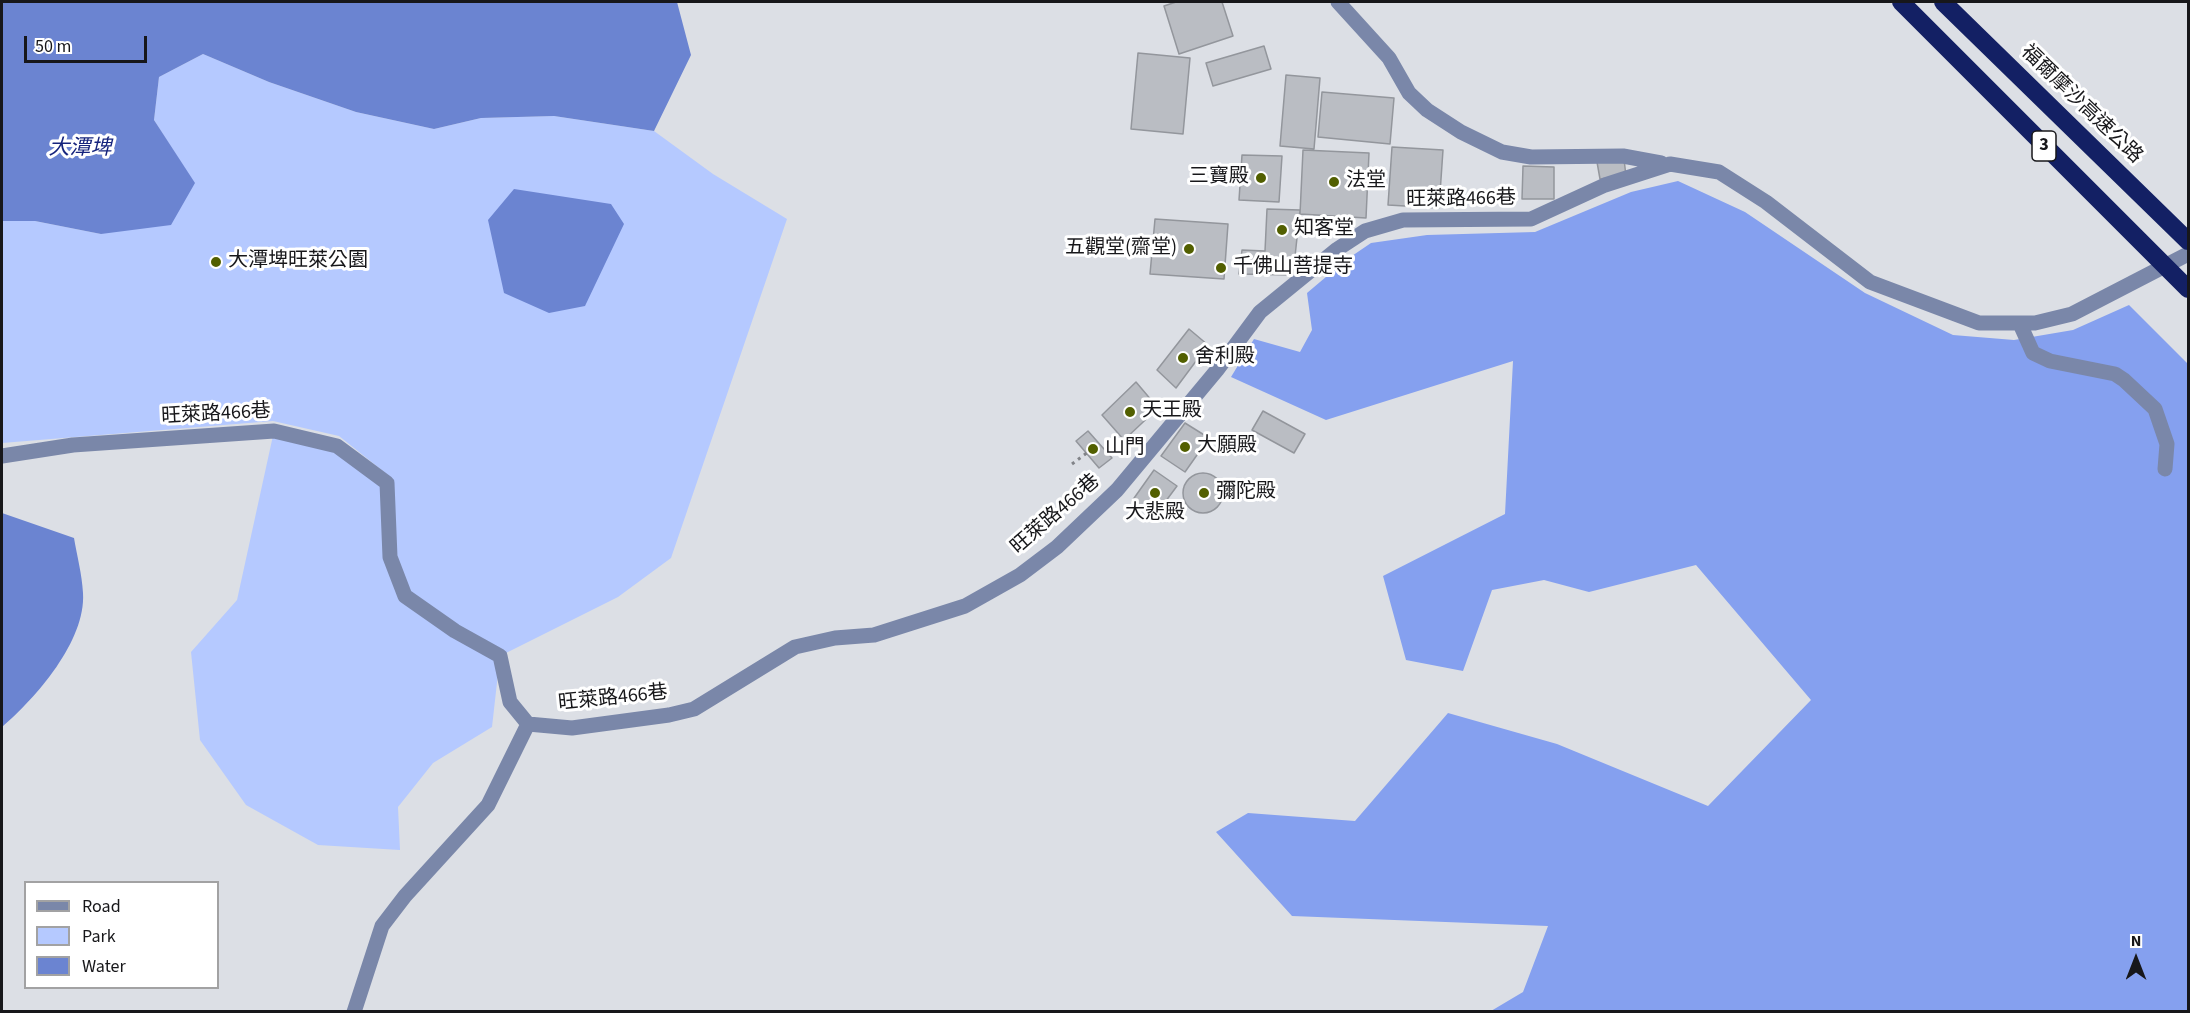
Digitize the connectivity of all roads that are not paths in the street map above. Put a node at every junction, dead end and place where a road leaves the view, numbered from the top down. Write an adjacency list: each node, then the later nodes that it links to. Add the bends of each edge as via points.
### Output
1 (1338, 2): 4 (lane, via 1389,58 1409,93 1426,110 1471,137 1502,152 1531,157 1623,156)
2 (1901, 2): 7 (highway, 3)
3 (1943, 2): 5 (highway, 福爾摩沙高速公路 / 3)
4 (1670, 164): 8 (lane, 旺萊路466巷, via 1719,172 1766,202 1870,282 1979,323); 11 (lane, 旺萊路466巷, via 1605,185 1531,219 1403,220 1365,231 1260,312 1117,490 1057,547 1020,575 965,606 874,635 835,638 795,648 694,709 572,728)
5 (2188, 241)
6 (2188, 254): 8 (lane, 旺萊路466巷, via 2072,314)
7 (2188, 289)
8 (2020, 324): 10 (lane, via 2033,353 2050,361 2115,374 2155,409 2167,444)
9 (2, 456): 11 (lane, 旺萊路466巷, via 73,446 274,431 337,446 387,483 390,557 405,596 500,656 510,702)
10 (2165, 469)
11 (528, 724): 12 (lane, via 488,805 382,926)
12 (354, 1011)

